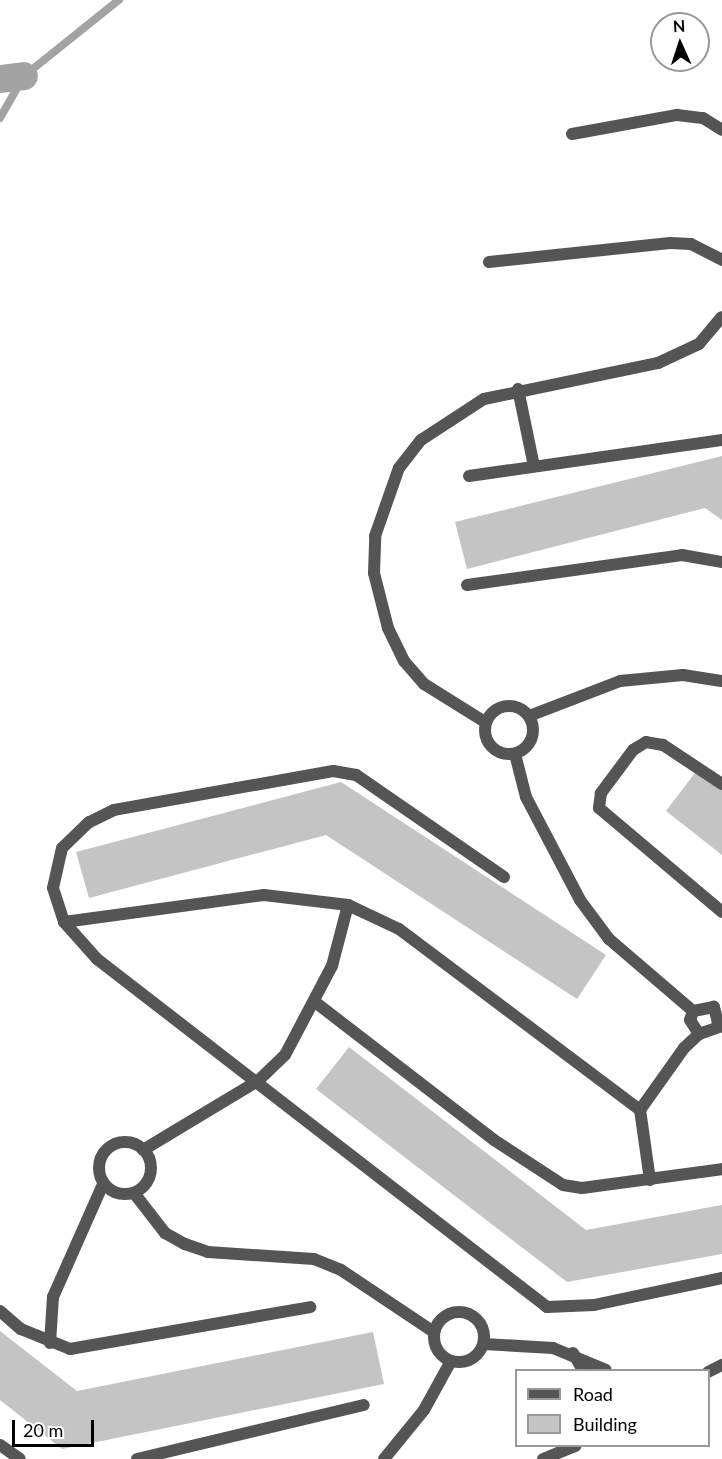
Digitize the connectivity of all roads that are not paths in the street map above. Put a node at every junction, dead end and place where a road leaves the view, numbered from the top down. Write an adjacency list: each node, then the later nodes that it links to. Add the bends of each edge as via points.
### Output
1 (722, 130): 2 (street, via 703,118 677,115)
2 (572, 134)
3 (722, 260): 4 (street, via 691,244 670,243)
4 (489, 262)
5 (722, 318): 6 (street, via 699,344 658,363)
6 (518, 389): 8 (street); 14 (street, via 484,399 421,440 399,468 375,536 374,573 388,628 404,661 453,706)
7 (722, 440): 8 (street)
8 (534, 466): 9 (street)
9 (469, 476)
10 (722, 562): 11 (street, via 682,555)
11 (467, 585)
12 (722, 681): 13 (street, via 683,675 620,681)
13 (529, 716): 14 (street, via 505,706); 15 (street, via 533,734)
14 (485, 722): 15 (street, via 484,732 495,750)
15 (515, 754): 22 (street, via 526,797 580,900 609,939)
16 (722, 784): 19 (street, via 663,745 646,742 633,750 599,800 607,819)
17 (504, 878): 20 (street, via 356,775 316,772 114,810 89,822 62,848 55,867 56,903)
18 (348, 905): 20 (street, via 264,896); 21 (street, via 332,966); 26 (street, via 399,929)
19 (722, 912)
20 (64, 922): 25 (street, via 97,959)
21 (315, 1002): 25 (street, via 285,1055); 29 (street, via 545,1176 582,1188)
22 (693, 1011): 23 (street, via 714,1007); 24 (street, via 690,1020)
23 (721, 1028): 24 (street)
24 (699, 1034): 26 (street)
25 (258, 1081): 27 (street); 32 (street, via 547,1307 594,1305)
26 (640, 1110): 29 (street)
27 (143, 1150): 30 (street, via 123,1142 112,1145 99,1162); 31 (street, via 149,1179)
28 (722, 1169): 29 (street)
29 (650, 1180)
30 (103, 1184): 31 (street, via 117,1194); 36 (street, via 57,1286)
31 (134, 1193): 35 (street, via 165,1233 185,1244 208,1252 314,1259 341,1270)
32 (722, 1278)
33 (310, 1307): 36 (street, via 89,1348)
34 (0, 1311): 36 (street)
35 (434, 1332): 37 (street, via 446,1316 466,1313 482,1325); 39 (street, via 437,1350)
36 (50, 1343)
37 (484, 1344): 38 (street); 39 (street, via 471,1360)
38 (573, 1353): 40 (street); 41 (street)
39 (451, 1361): 47 (street, via 424,1410)
40 (582, 1369)
41 (602, 1369)
42 (364, 1405): 46 (street)
43 (0, 1445): 45 (street)
44 (573, 1447): 48 (street)
45 (20, 1459)
46 (137, 1459)
47 (384, 1459)
48 (543, 1459)

